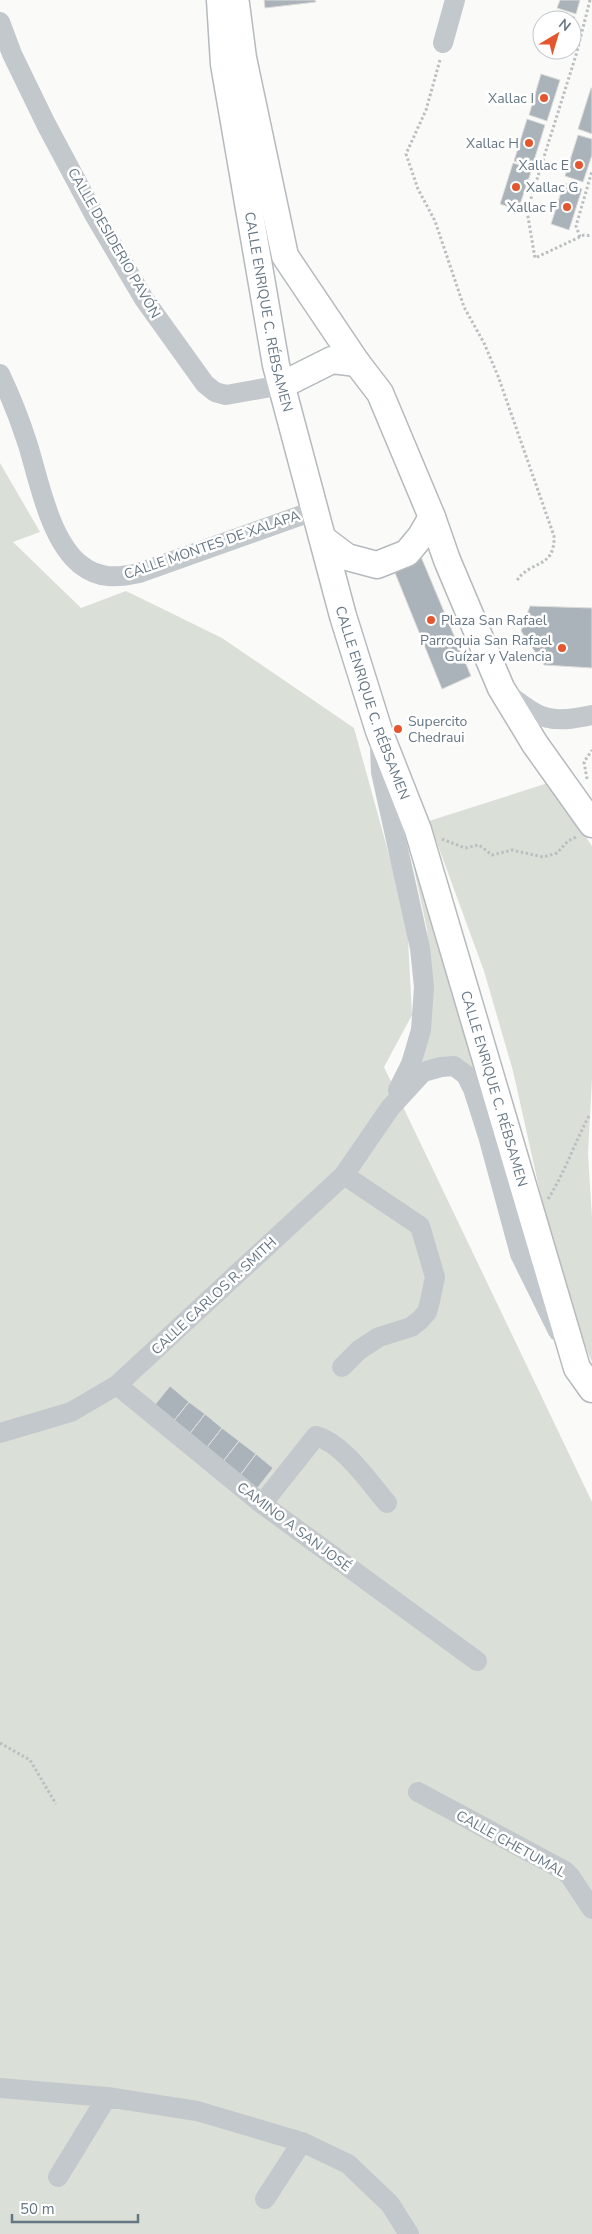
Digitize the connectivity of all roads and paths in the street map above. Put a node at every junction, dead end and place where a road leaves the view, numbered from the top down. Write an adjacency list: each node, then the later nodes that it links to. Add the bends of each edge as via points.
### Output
1 (220, 0): 14 (main road, CALLE ENRIQUE C. RÉBSAMEN, via 224,64)
2 (236, 0): 8 (main road, CALLE ENRIQUE C. RÉBSAMEN)
3 (242, 0): 8 (street)
4 (455, 0): 7 (street)
5 (590, 0): 11 (path, via 527,211 534,258)
6 (0, 22): 14 (street, CALLE DESIDERIO PAVÓN, via 46,124 95,216 144,299 205,384 226,395)
7 (443, 43): 18 (path, via 436,79 406,154 418,189 435,221 464,307 498,376 554,536 555,549 550,556 521,573)
8 (243, 58): 12 (main road, CALLE ENRIQUE C. RÉBSAMEN, via 285,256)
9 (592, 171): 11 (path, via 576,226)
10 (592, 236): 11 (path)
11 (580, 237)
12 (357, 363): 14 (main road, via 332,360); 16 (main road, CALLE ENRIQUE C. RÉBSAMEN, via 380,393)
13 (0, 374): 15 (street, CALLE MONTES DE XALAPA, via 55,526 66,548 80,565 93,572 108,578 138,573)
14 (282, 385): 15 (main road, CALLE ENRIQUE C. RÉBSAMEN)
15 (316, 510): 17 (main road, CALLE ENRIQUE C. RÉBSAMEN)
16 (432, 517): 17 (main road, via 408,553 377,565 347,556); 19 (main road, CALLE ENRIQUE C. RÉBSAMEN, via 484,658)
17 (323, 538): 21 (main road, CALLE ENRIQUE C. RÉBSAMEN, via 343,616)
18 (516, 582)
19 (501, 688): 20 (street, via 534,714 568,720); 25 (main road, CALLE ENRIQUE C. RÉBSAMEN)
20 (592, 715)
21 (379, 731): 24 (main road, CALLE ENRIQUE C. RÉBSAMEN); 26 (street, CALLE CARLOS R. SMITH, via 381,772 420,948 424,987 421,1030 411,1064)
22 (592, 750): 23 (path, via 584,762 584,771)
23 (592, 785)
24 (418, 830): 25 (path, via 465,848 480,845 492,855 512,850 543,857 557,853 568,841); 31 (main road, CALLE ENRIQUE C. RÉBSAMEN)
25 (586, 830)
26 (390, 1108): 28 (street, CALLE CARLOS R. SMITH); 31 (street, CALLE CARLOS R. SMITH, via 424,1072 440,1066 454,1066 466,1075 488,1136 520,1254)
27 (589, 1116): 29 (path, via 563,1174)
28 (344, 1175): 30 (street, via 420,1226 435,1277 427,1312 420,1320 411,1327 379,1337); 32 (street, CALLE CARLOS R. SMITH)
29 (544, 1206)
30 (342, 1366)
31 (577, 1368): 33 (main road, CALLE ENRIQUE C. RÉBSAMEN)
32 (117, 1385): 34 (street, CALLE CARLOS R. SMITH, via 71,1412); 36 (street, CAMINO A SAN JOSÉ)
33 (592, 1389)
34 (0, 1433)
35 (387, 1503): 36 (street, via 350,1460 326,1439 316,1436)
36 (262, 1504): 37 (street, CAMINO A SAN JOSÉ)
37 (476, 1661)
38 (0, 1743): 40 (path, via 30,1760)
39 (418, 1792): 41 (street, CALLE CHETUMAL, via 565,1871)
40 (56, 1804)
41 (592, 1909)
42 (0, 2088): 43 (street)
43 (107, 2096): 44 (street, via 197,2111); 45 (street)
44 (302, 2142): 46 (street); 47 (street, via 348,2164 390,2204)
45 (58, 2177)
46 (265, 2199)
47 (409, 2234)

